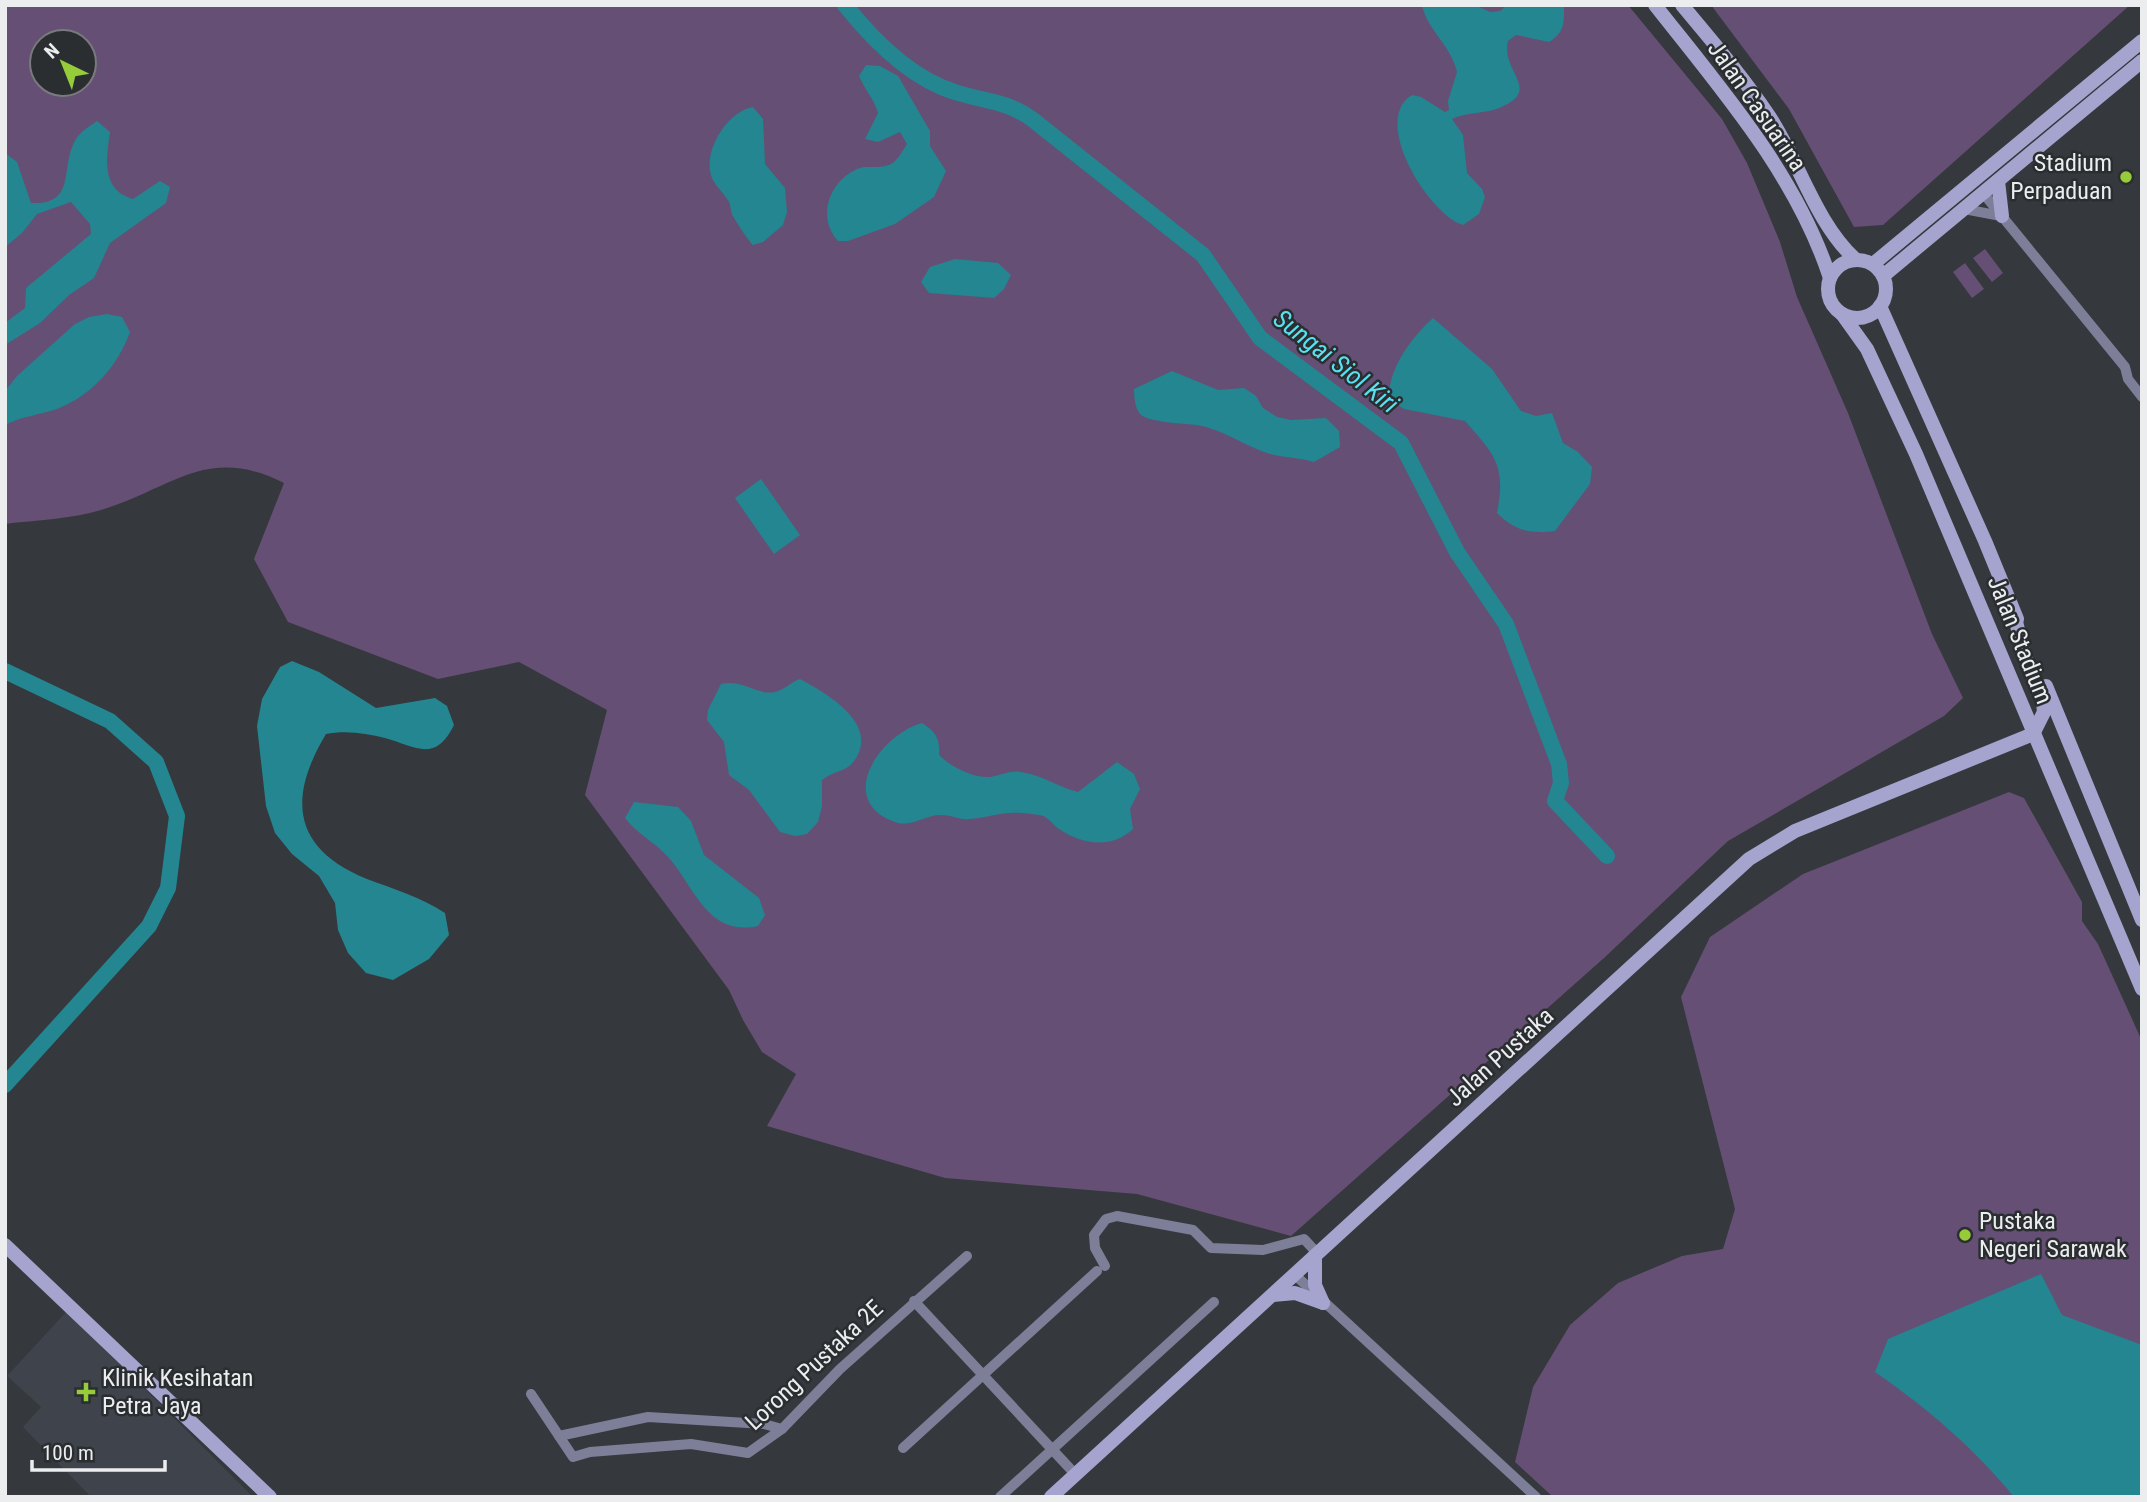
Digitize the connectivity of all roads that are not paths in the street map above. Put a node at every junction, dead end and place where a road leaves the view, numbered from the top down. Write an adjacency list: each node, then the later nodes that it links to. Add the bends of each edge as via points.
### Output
1 (1655, 5): 13 (street, Jalan Casuarina, via 1775,163 1821,251)
2 (1682, 5): 10 (street, Jalan Casuarina, via 1769,116 1829,225)
3 (2142, 41): 7 (street)
4 (2142, 61): 5 (street)
5 (1998, 181): 6 (street); 9 (street)
6 (1983, 193): 7 (street, via 1974,190); 8 (street); 9 (street)
7 (1948, 202): 11 (street)
8 (1964, 209): 9 (street); 12 (street)
9 (2002, 216): 16 (street, via 2125,367)
10 (1856, 259): 11 (street); 13 (street, via 1840,265)
11 (1873, 264): 12 (street)
12 (1883, 275): 14 (street, via 1886,291)
13 (1829, 278): 15 (street, via 1830,302)
14 (1880, 306): 15 (street, via 1861,318); 17 (street, Jalan Stadium)
15 (1842, 314): 18 (street, Jalan Stadium, via 1867,349 1916,454)
16 (2142, 397)
17 (2014, 613): 18 (street, via 2024,655 2043,702 2044,712); 19 (street, Jalan Stadium)
18 (2033, 734): 20 (street, Jalan Stadium); 22 (street, Jalan Pustaka, via 1795,831 1749,859)
19 (2142, 920)
20 (2142, 989)
21 (5, 1245): 36 (street)
22 (1316, 1255): 24 (street, Jalan Pustaka); 28 (street, via 1315,1285); 29 (street, via 1304,1239 1263,1251 1211,1248 1193,1230 1117,1216 1106,1219 1094,1235 1101,1268)
23 (967, 1256): 26 (street, Lorong Pustaka 2E)
24 (1295, 1275): 25 (street, Jalan Pustaka); 28 (street)
25 (1273, 1295): 28 (street, via 1295,1293); 35 (street, Jalan Pustaka)
26 (914, 1301): 29 (street); 31 (street, Lorong Pustaka 2E)
27 (1214, 1302): 34 (street)
28 (1323, 1303): 39 (street)
29 (982, 1376): 33 (street); 34 (street)
30 (531, 1394): 32 (street)
31 (782, 1429): 32 (street, via 648,1417); 32 (street, Lorong Pustaka 2E, via 748,1453 691,1444 573,1457)
32 (559, 1436)
33 (903, 1448)
34 (1050, 1449): 35 (street); 37 (street)
35 (1076, 1475): 38 (street, Jalan Pustaka)
36 (270, 1497)
37 (1000, 1497)
38 (1051, 1497)
39 (1536, 1497)

